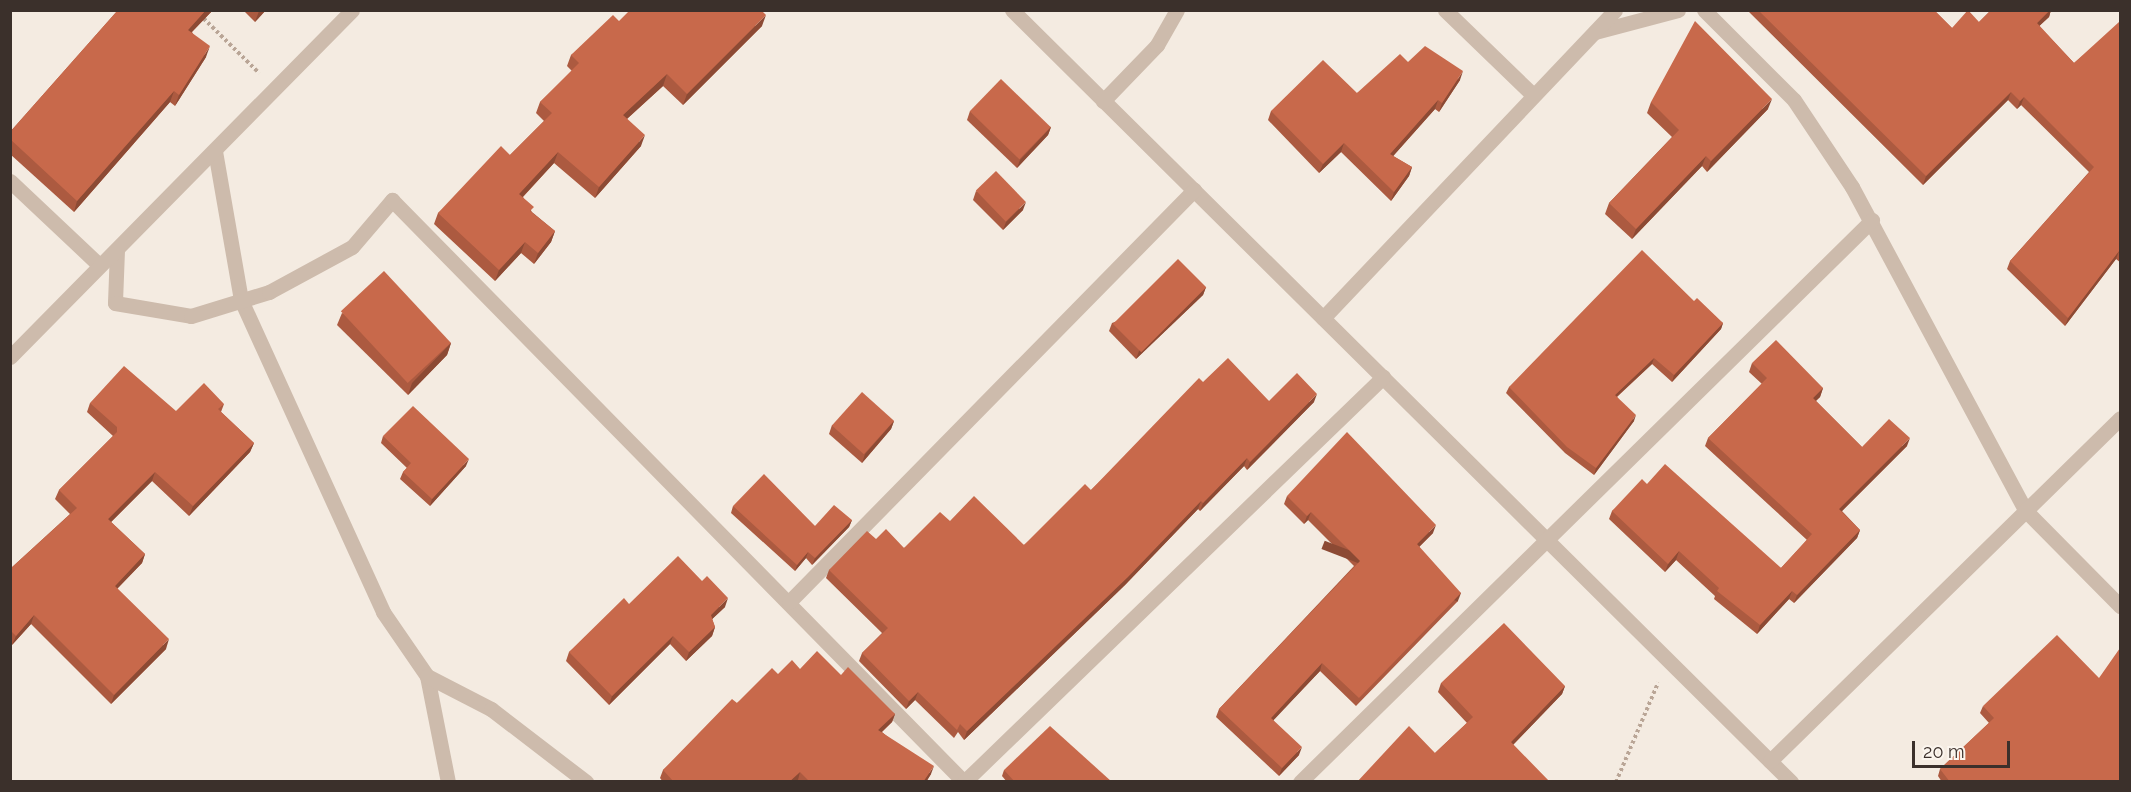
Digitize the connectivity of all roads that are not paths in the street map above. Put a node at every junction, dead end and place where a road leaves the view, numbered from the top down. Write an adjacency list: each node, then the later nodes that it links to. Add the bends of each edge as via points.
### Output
1 (352, 10): 11 (street)
2 (1012, 10): 10 (street)
3 (1177, 10): 10 (street, via 1157,45)
4 (1445, 10): 9 (street)
5 (1615, 10): 8 (street)
6 (1678, 10): 8 (street)
7 (1704, 10): 14 (street, via 1794,100)
8 (1592, 32): 9 (street)
9 (1533, 95): 18 (street)
10 (1103, 101): 13 (street)
11 (215, 151): 15 (street); 17 (street)
12 (10, 181): 16 (street)
13 (1194, 190): 18 (street); 24 (street)
14 (1872, 220): 22 (street); 23 (street)
15 (117, 250): 16 (street); 17 (street, via 115,303 191,316)
16 (99, 265): 19 (street)
17 (241, 300): 24 (street, via 269,292 352,247 392,200); 26 (street, via 382,612)
18 (1323, 318): 20 (street)
19 (10, 357)
20 (1383, 377): 23 (street); 24 (street, via 964,782)
21 (2121, 418): 22 (street)
22 (2026, 511): 25 (street); 27 (street)
23 (1546, 540): 27 (street); 30 (street)
24 (789, 602)
25 (2121, 606)
26 (427, 676): 28 (street); 29 (street, via 491,709)
27 (1770, 760): 31 (street)
28 (448, 782)
29 (586, 782)
30 (1300, 782)
31 (1791, 782)

